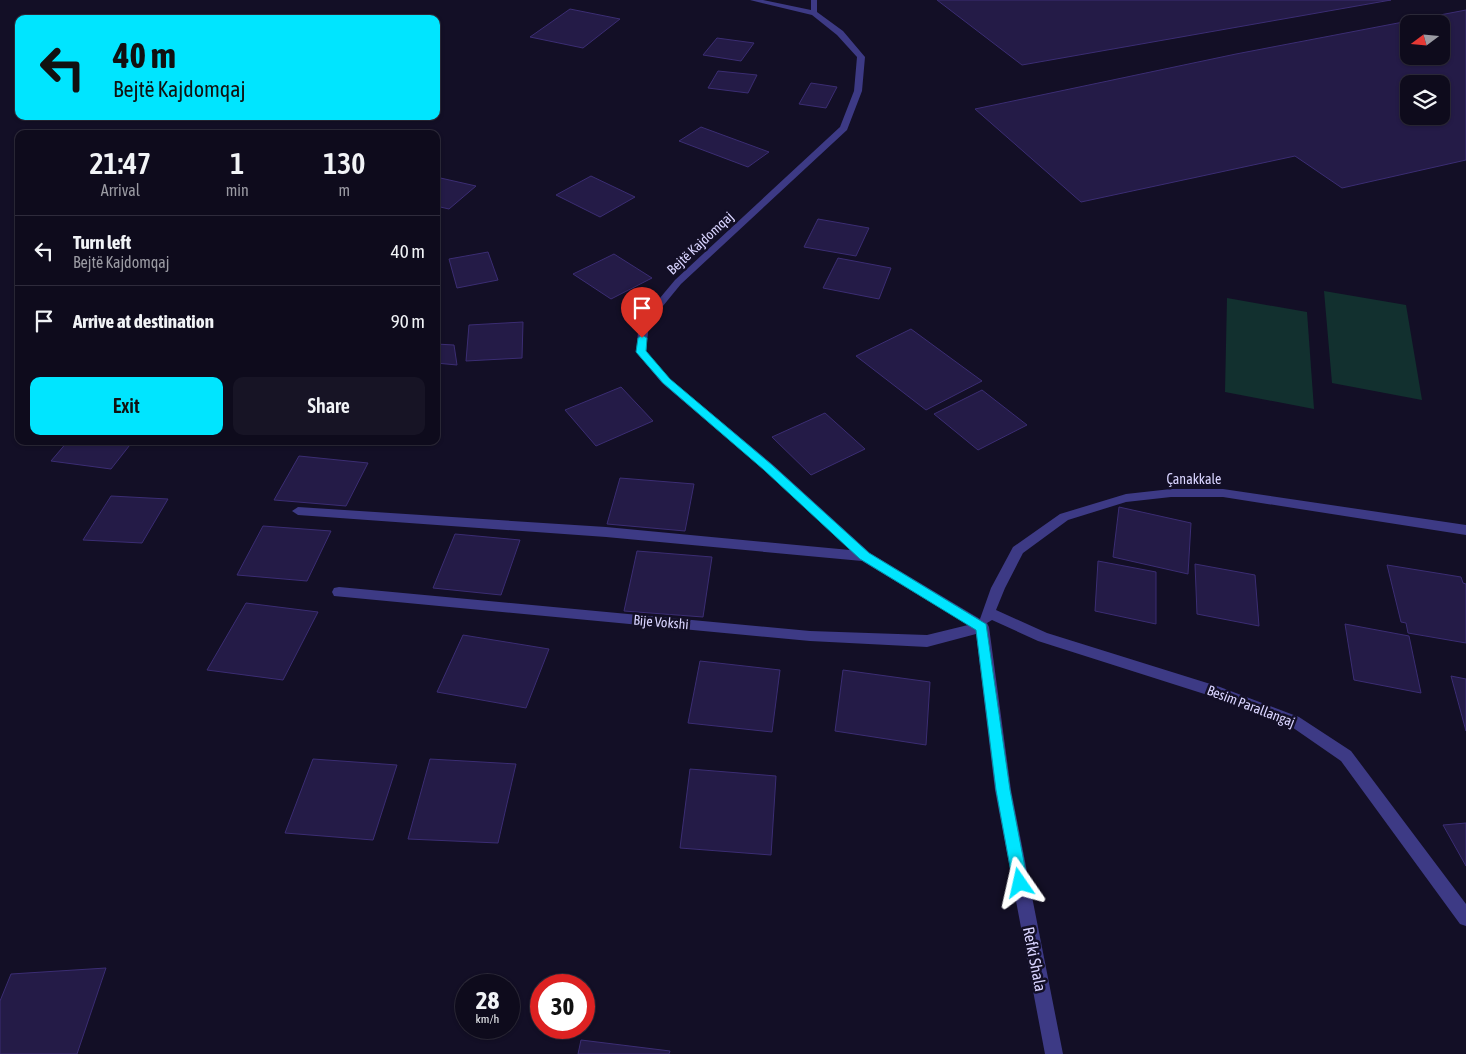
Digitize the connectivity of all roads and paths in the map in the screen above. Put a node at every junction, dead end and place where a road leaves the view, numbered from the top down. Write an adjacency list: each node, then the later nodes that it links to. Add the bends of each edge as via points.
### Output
1 (753, 0): 3 (street, Bejtë Kajdomqaj)
2 (814, 0): 3 (street)
3 (814, 13): 6 (street, Bejtë Kajdomqaj, via 840,33 861,57 858,91 844,128 678,282 644,324 641,352 666,381 768,467)
4 (298, 511): 6 (street, via 606,532)
5 (1466, 530): 8 (street, Çanakkale, via 1223,493 1171,493 1126,498 1064,517 1018,550)
6 (864, 556): 9 (street, Bejtë Kajdomqaj)
7 (339, 592): 9 (street, Bije Vokshi, via 810,636 927,641)
8 (988, 612): 9 (street, Çanakkale); 10 (street, Besim Parallangaj, via 1043,637 1220,692 1294,721 1346,756)
9 (982, 627): 11 (street, Refki Shala, via 1003,790)
10 (1466, 918)
11 (1054, 1054)

